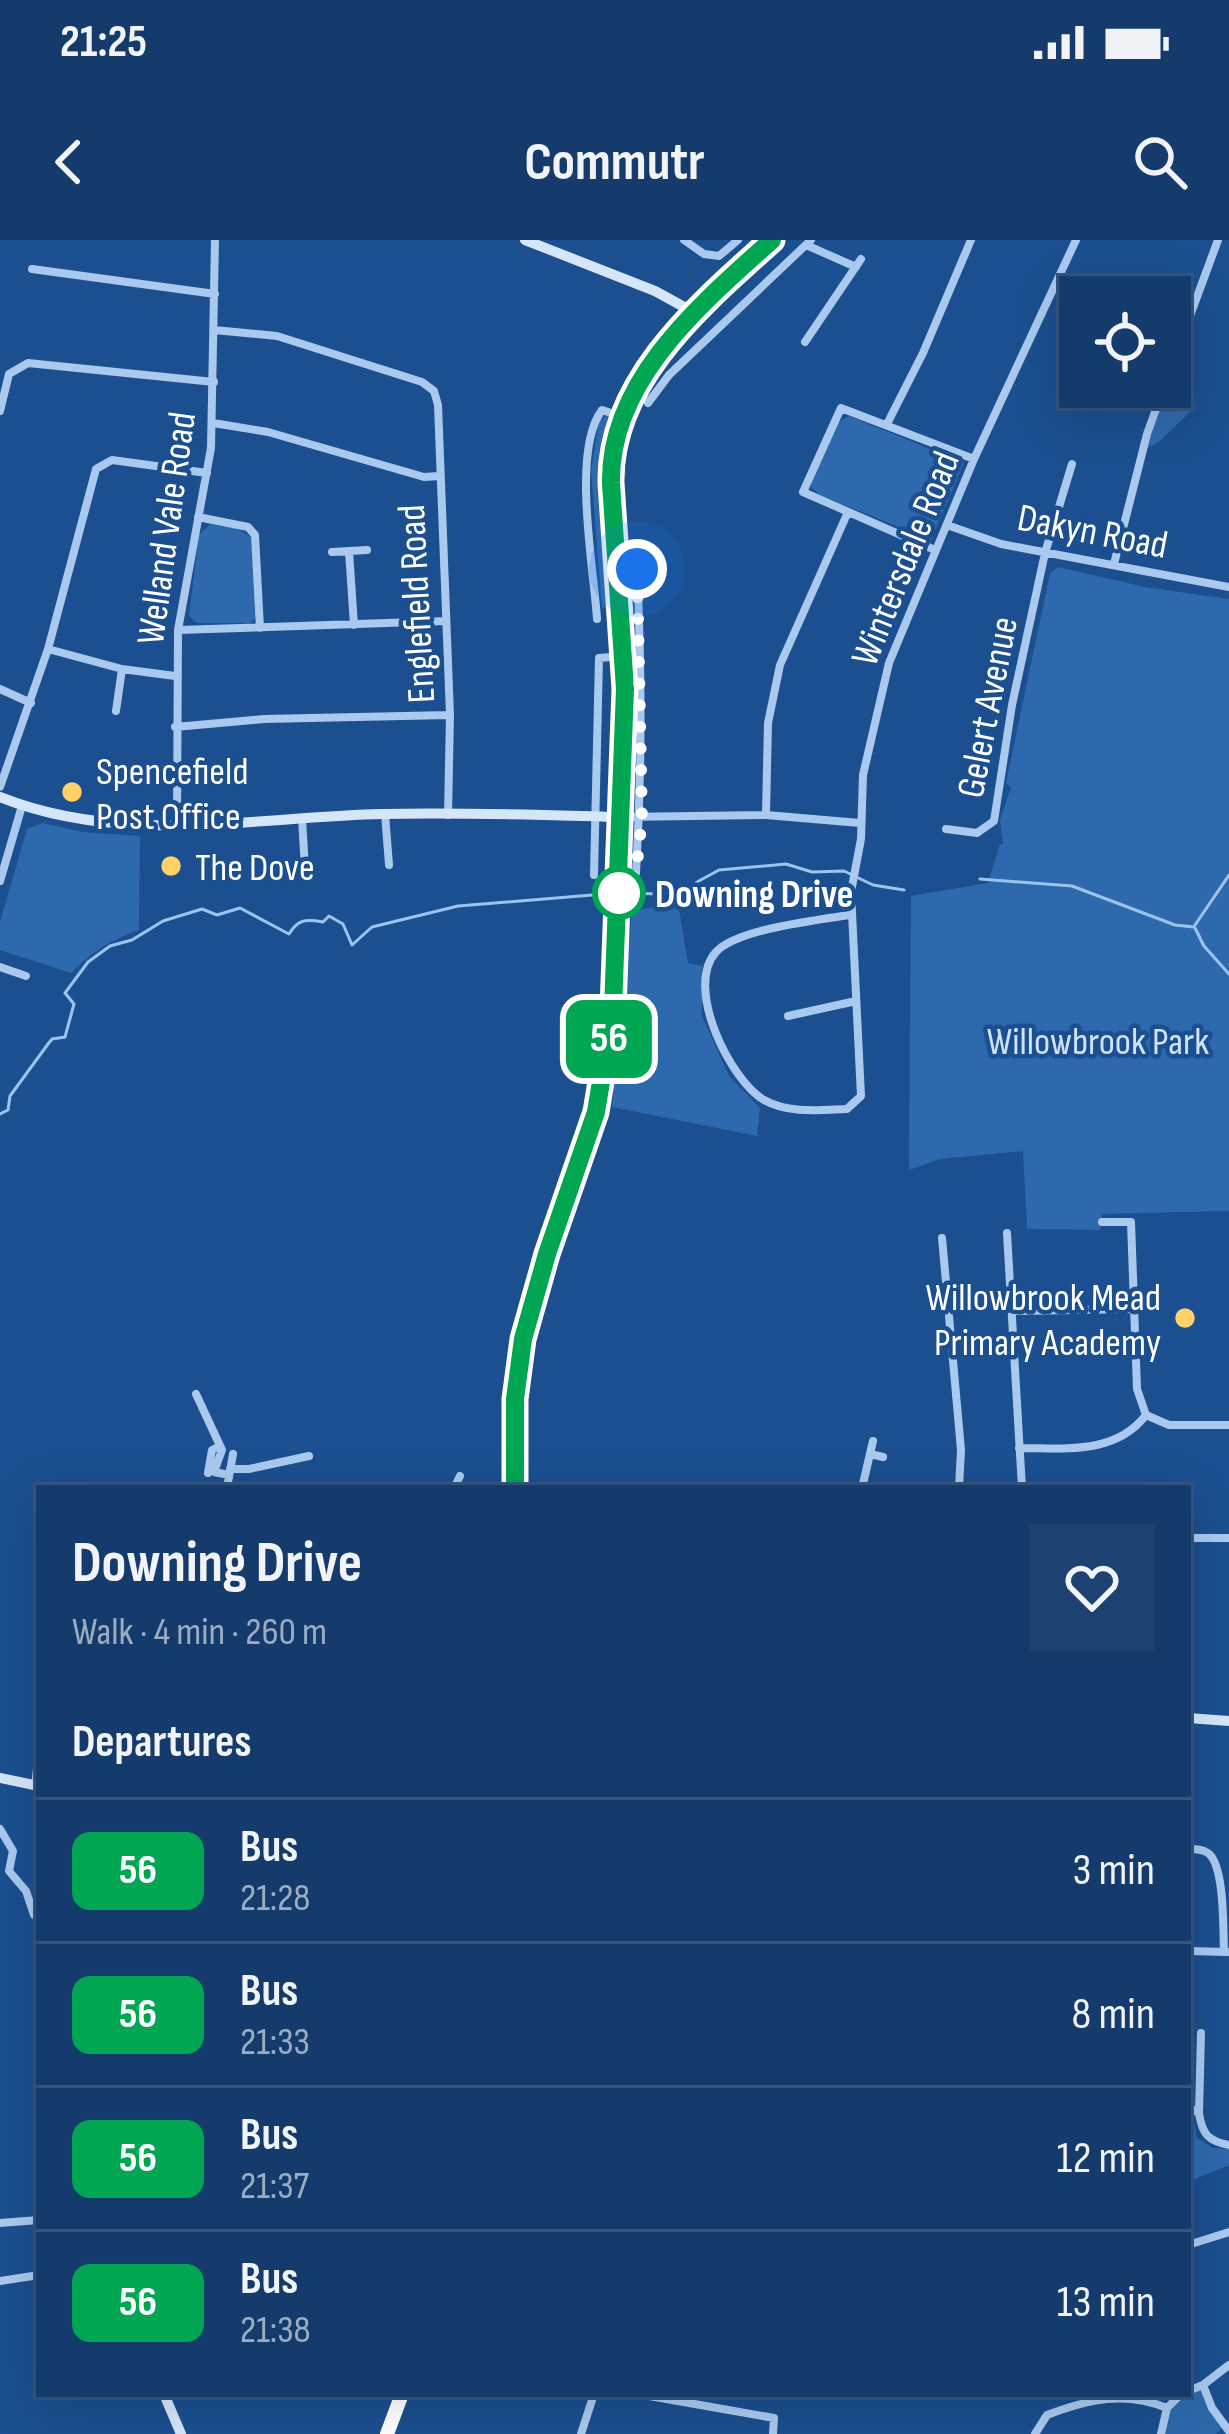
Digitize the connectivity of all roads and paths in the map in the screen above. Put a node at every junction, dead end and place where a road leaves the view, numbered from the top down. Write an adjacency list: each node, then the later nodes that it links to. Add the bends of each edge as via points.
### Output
1 (215, 240): 11 (street, Welland Vale Road)
2 (525, 240): 12 (street)
3 (684, 240): 4 (street, via 719,256)
4 (738, 240)
5 (772, 240): 12 (highway)
6 (971, 240): 22 (street)
7 (1076, 240): 23 (street, Wintersdale Road)
8 (1218, 240): 13 (street)
9 (809, 242): 15 (street, via 858,263); 17 (street)
10 (32, 269): 11 (street)
11 (215, 294): 14 (street, Welland Vale Road)
12 (695, 313): 20 (highway, via 653,362)
13 (1191, 313)
14 (214, 330): 16 (street, Welland Vale Road); 26 (street, Englefield Road, via 277,336 422,382 438,405)
15 (805, 342)
16 (214, 382): 19 (street, via 28,363 9,374); 21 (street, Welland Vale Road)
17 (648, 403)
18 (1156, 408): 35 (street)
19 (0, 411)
20 (622, 417): 36 (highway, via 610,462); 38 (street, via 602,410 587,475 597,616)
21 (212, 423): 25 (street, Welland Vale Road); 26 (street)
22 (887, 425): 23 (street); 27 (street, via 842,407 812,471 803,492)
23 (974, 459): 29 (street, Wintersdale Road)
24 (1072, 464): 34 (street)
25 (207, 472): 28 (street, Welland Vale Road); 43 (street, via 112,460 96,470)
26 (439, 476): 39 (street, Englefield Road)
27 (848, 512): 31 (street); 57 (street, via 781,665 769,723)
28 (198, 517): 41 (street, via 256,535); 42 (street, Welland Vale Road)
29 (947, 525): 31 (street, Wintersdale Road); 34 (street, Dakyn Road)
30 (367, 550): 32 (street)
31 (935, 550): 62 (street, Wintersdale Road, via 889,663)
32 (349, 551): 33 (street); 40 (street)
33 (332, 552)
34 (1045, 553): 35 (street, Dakyn Road); 64 (street, Gelert Avenue, via 994,821 976,833)
35 (1114, 565): 37 (street, Dakyn Road)
36 (618, 570): 38 (highway); 60 (street, via 637,569)
37 (1229, 587)
38 (620, 612): 44 (highway)
39 (447, 621): 40 (street); 50 (street, Englefield Road)
40 (354, 625): 41 (street)
41 (260, 628): 42 (street)
42 (178, 630): 46 (street, Welland Vale Road)
43 (48, 649): 45 (street); 48 (street)
44 (623, 656): 58 (street, via 599,658); 59 (highway)
45 (122, 669): 46 (street); 49 (street)
46 (175, 676): 51 (street, Welland Vale Road)
47 (0, 689): 48 (street)
48 (31, 703): 52 (street)
49 (116, 711)
50 (450, 715): 51 (street); 56 (street, Englefield Road)
51 (175, 727): 63 (street, Welland Vale Road)
52 (0, 788)
53 (0, 797): 54 (street)
54 (22, 806): 63 (street); 69 (street)
55 (385, 814): 56 (street); 61 (street); 65 (street)
56 (448, 814): 58 (street)
57 (766, 815): 60 (street); 62 (street)
58 (592, 817): 59 (street); 68 (street)
59 (622, 818): 60 (street); 95 (highway, via 608,1047 596,1112 523,1339)
60 (642, 818): 67 (street)
61 (302, 819): 63 (street); 66 (street)
62 (860, 824): 70 (street, Wintersdale Road)
63 (177, 825)
64 (946, 829)
65 (388, 865)
66 (305, 868)
67 (636, 873)
68 (594, 875)
69 (0, 881)
70 (850, 915): 73 (street, Wintersdale Road); 73 (street, Wintersdale Road, via 727,944 708,965 704,988 739,1077 770,1103 801,1110 847,1108 862,1096)
71 (0, 967): 72 (street)
72 (26, 976)
73 (856, 1001): 74 (street)
74 (788, 1016)
75 (1102, 1222): 78 (street, via 1131,1222)
76 (1007, 1233): 79 (street)
77 (942, 1238): 97 (street)
78 (1134, 1309): 79 (street); 81 (street, via 1137,1390)
79 (1011, 1311): 85 (street)
80 (196, 1394): 84 (street)
81 (1146, 1415): 82 (street, via 1169,1425); 85 (street, via 1106,1444)
82 (1229, 1426)
83 (873, 1442): 87 (street)
84 (220, 1446): 90 (street, via 214,1472); 91 (street)
85 (1019, 1448): 98 (street)
86 (233, 1454): 90 (street)
87 (870, 1454): 89 (street); 96 (street)
88 (309, 1456): 90 (street)
89 (883, 1456)
90 (230, 1472): 93 (street)
91 (208, 1473)
92 (460, 1476): 94 (street)
93 (228, 1485)
94 (456, 1485)
95 (515, 1485)
96 (863, 1485)
97 (959, 1485)
98 (1022, 1485)
99 (1191, 1538): 100 (street)
100 (1229, 1538)
101 (1191, 1718): 102 (street)
102 (1229, 1721)
103 (1, 1781): 104 (street)
104 (36, 1785)
105 (0, 1829): 107 (street, via 13,1851)
106 (1191, 1849): 110 (street, via 1213,1857)
107 (4, 1874): 108 (street, via 23,1886)
108 (34, 1915)
109 (1191, 1952): 110 (street)
110 (1227, 1952)
111 (1201, 2032): 113 (street)
112 (1191, 2109): 113 (street)
113 (1199, 2113): 114 (street, via 1202,2131)
114 (1229, 2145)
115 (36, 2220): 116 (street)
116 (0, 2223)
117 (1229, 2232): 118 (street)
118 (1191, 2245)
119 (36, 2275): 120 (street)
120 (0, 2281)
121 (1229, 2366): 122 (street)
122 (1203, 2386): 123 (street); 132 (street)
123 (1191, 2390)
124 (169, 2397): 133 (street)
125 (401, 2397): 134 (highway)
126 (593, 2397): 135 (street)
127 (655, 2397): 136 (street, via 774,2418)
128 (1116, 2397): 137 (street, via 1047,2415)
129 (1131, 2397): 131 (street)
130 (1179, 2397): 131 (street)
131 (1167, 2408): 138 (street)
132 (1229, 2431)
133 (181, 2434)
134 (387, 2434)
135 (580, 2434)
136 (773, 2434)
137 (1036, 2434)
138 (1161, 2434)

